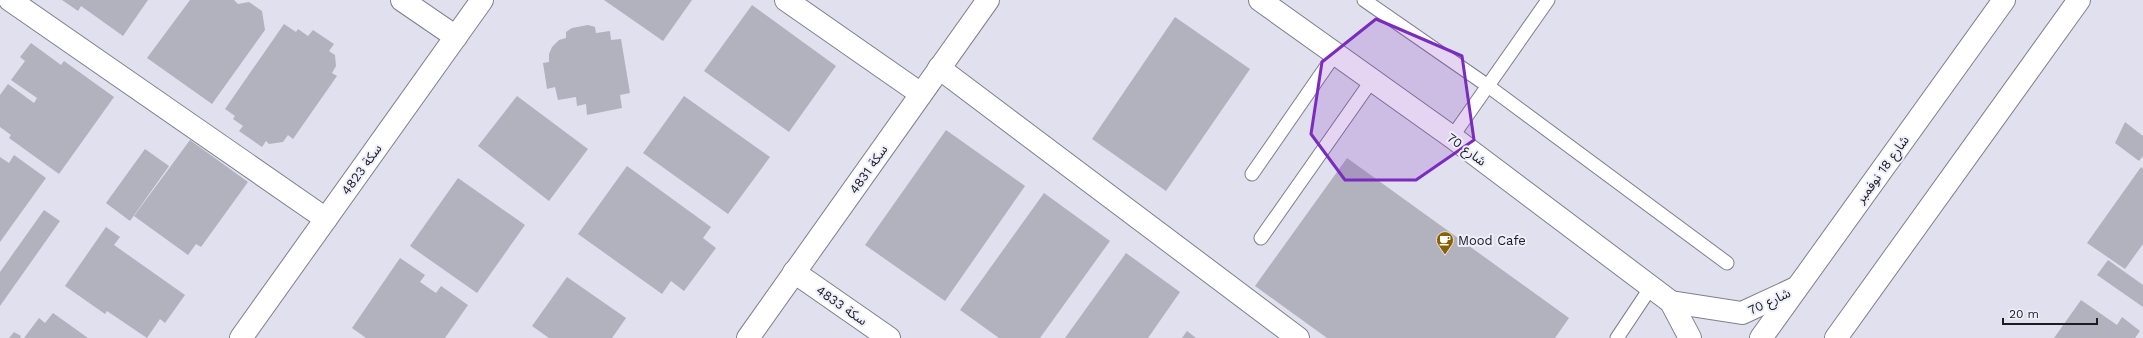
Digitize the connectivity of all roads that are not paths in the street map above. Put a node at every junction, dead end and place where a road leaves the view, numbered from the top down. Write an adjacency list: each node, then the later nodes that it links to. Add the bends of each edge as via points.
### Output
1 (10, 0): 19 (street)
2 (402, 0): 11 (street)
3 (482, 0): 11 (street, سكة 4823)
4 (786, 0): 16 (street)
5 (988, 0): 13 (street, سكة 4831)
6 (1364, 0): 15 (lane)
7 (1548, 0): 15 (lane)
8 (2004, 0): 24 (street, شارع 18 نوفمبر)
9 (2079, 0): 33 (street)
10 (1264, 1): 12 (street, شارع 70)
11 (456, 37): 19 (street, سكة 4823)
12 (1335, 54): 14 (street, شارع 70); 18 (lane)
13 (939, 68): 16 (street, سكة 4831); 29 (street)
14 (1372, 80): 17 (street, شارع 70); 20 (lane)
15 (1488, 86): 17 (lane); 21 (lane)
16 (921, 94): 22 (street, سكة 4831)
17 (1452, 137): 23 (street, شارع 70)
18 (1252, 174)
19 (326, 219): 26 (street, سكة 4823)
20 (1261, 238)
21 (1727, 263)
22 (794, 272): 27 (street, سكة 4831); 28 (street, سكة 4833)
23 (1651, 287): 25 (street, شارع 70); 30 (lane)
24 (1796, 288): 25 (street, شارع 70, via 1742,313); 32 (street, شارع 18 نوفمبر)
25 (1671, 302): 31 (street, شارع 70)
26 (241, 338)
27 (748, 338)
28 (889, 338)
29 (1298, 338)
30 (1617, 338)
31 (1690, 338)
32 (1761, 338)
33 (1836, 338)

